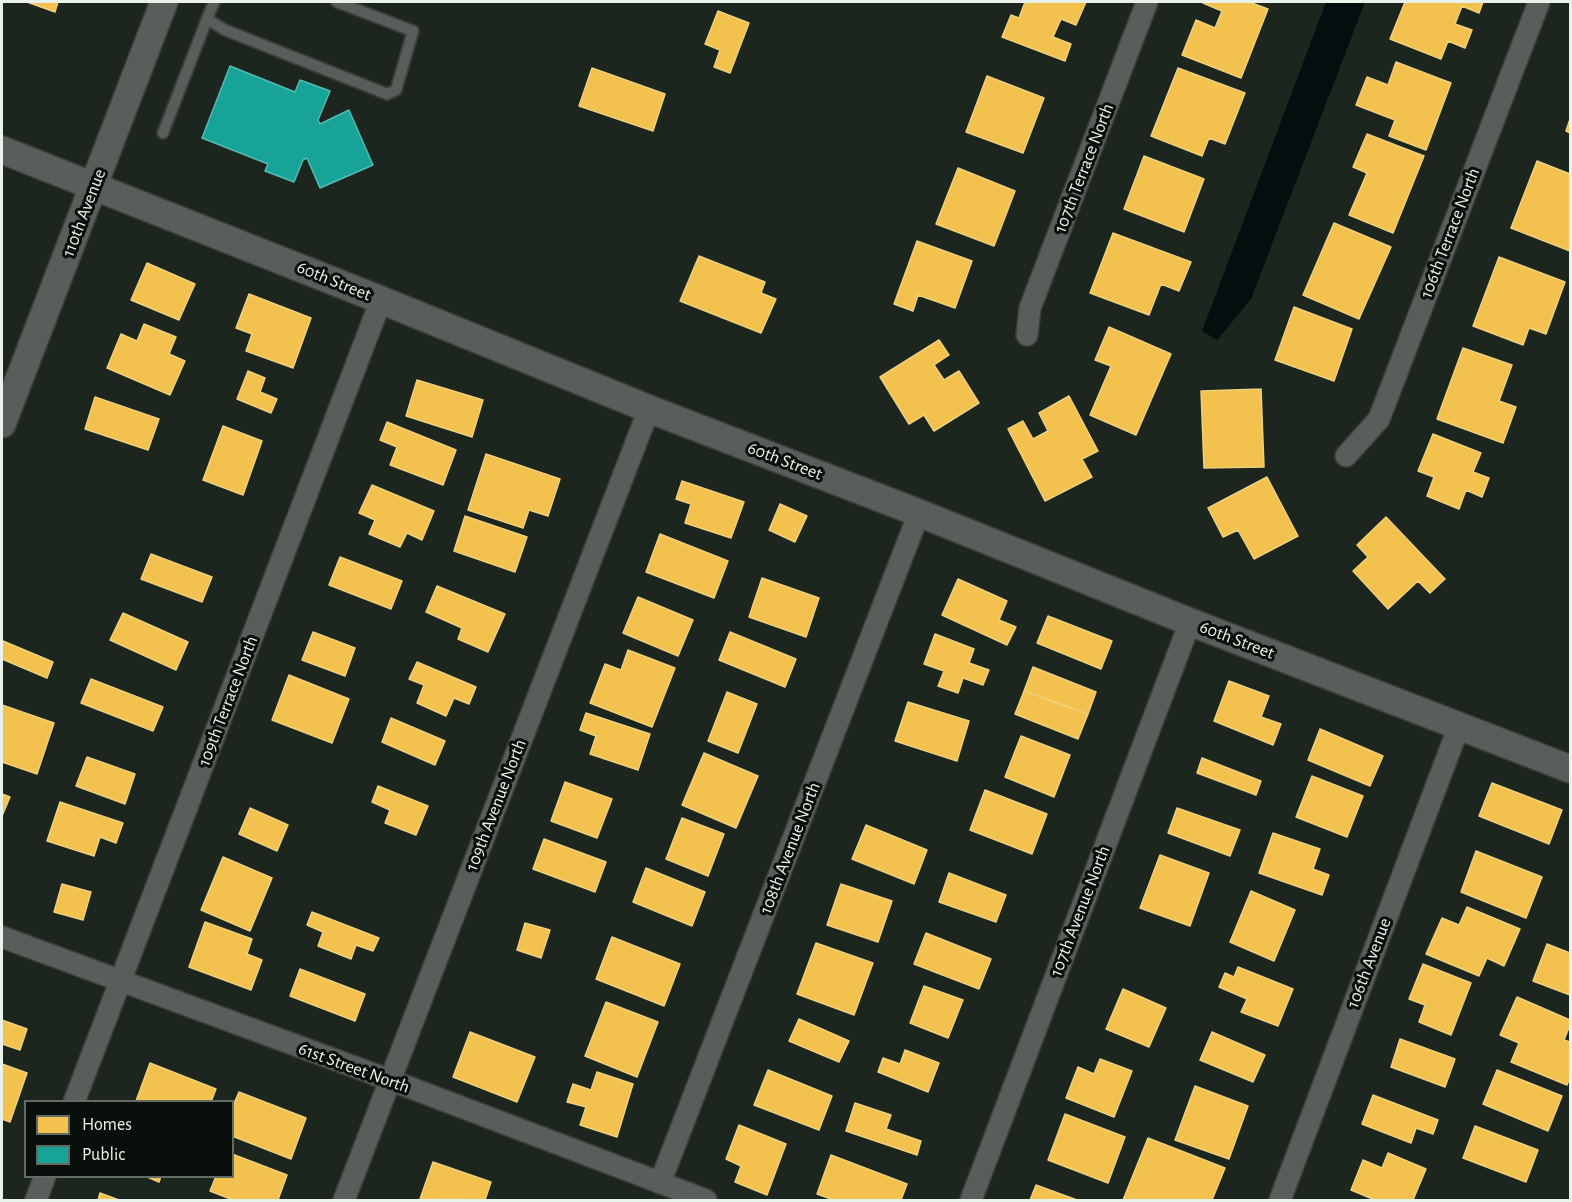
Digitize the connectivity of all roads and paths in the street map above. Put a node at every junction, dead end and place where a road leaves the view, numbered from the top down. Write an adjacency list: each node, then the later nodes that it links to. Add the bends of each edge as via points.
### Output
1 (164, 2): 9 (street, 110th Avenue)
2 (214, 2): 6 (lane)
3 (337, 2): 6 (lane, via 413,31 396,90 387,94 225,30)
4 (1147, 2): 11 (street, 107th Terrace North, via 1030,308)
5 (1539, 2): 14 (street, 106th Terrace North, via 1379,419)
6 (207, 19): 7 (lane)
7 (163, 133)
8 (2, 150): 9 (street, 60th Street)
9 (95, 186): 10 (street, 60th Street); 13 (street, 110th Avenue)
10 (381, 300): 12 (street, 60th Street); 20 (street, 109th Terrace North)
11 (1027, 335)
12 (649, 409): 15 (street, 60th Street); 21 (street, 109th Avenue North)
13 (2, 424)
14 (1346, 456)
15 (920, 513): 16 (street, 60th Street); 24 (street, 108th Avenue North)
16 (1190, 622): 17 (street, 60th Street); 28 (street, 107th Avenue North)
17 (1459, 726): 18 (street, 60th Street); 29 (street, 106th Avenue)
18 (1570, 769)
19 (2, 937): 20 (street, 61st Street North)
20 (120, 982): 21 (street, 61st Street North); 22 (street, 109th Terrace North)
21 (390, 1080): 24 (street, 61st Street North); 26 (street, 109th Avenue North)
22 (74, 1100)
23 (44, 1178): 25 (street)
24 (660, 1183): 27 (street, 61st Street North)
25 (36, 1200)
26 (344, 1200)
27 (706, 1200)
28 (971, 1200)
29 (1280, 1200)

